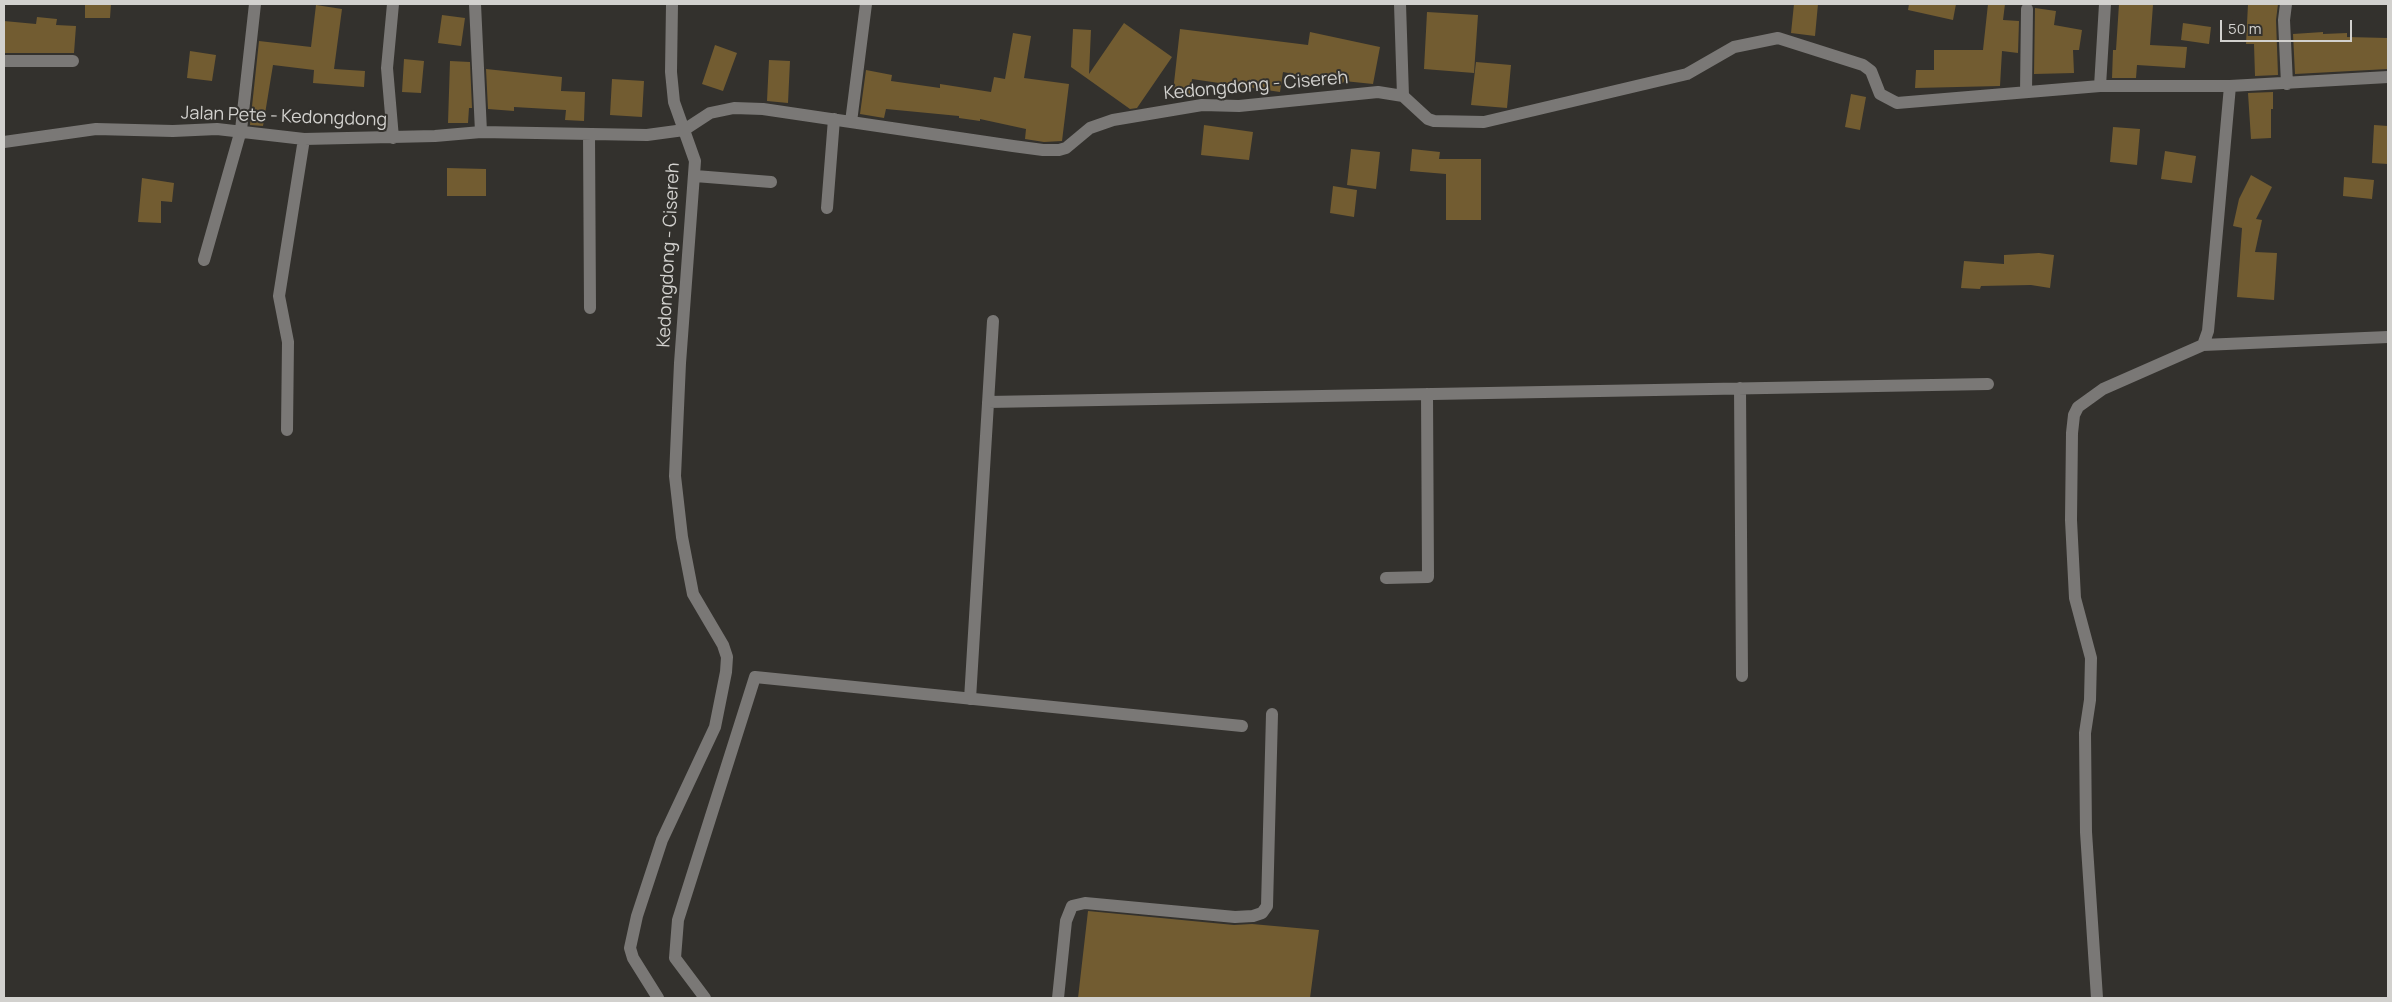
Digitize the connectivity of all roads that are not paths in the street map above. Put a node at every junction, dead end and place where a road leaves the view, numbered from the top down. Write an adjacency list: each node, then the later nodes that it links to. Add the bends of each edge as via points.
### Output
1 (255, 4): 20 (street)
2 (393, 4): 25 (street, via 387,68)
3 (475, 4): 22 (street)
4 (672, 4): 21 (street, via 671,72 674,102)
5 (866, 4): 19 (street)
6 (1400, 4): 17 (street)
7 (2105, 4): 14 (street)
8 (2286, 4): 13 (street)
9 (2027, 9): 16 (street)
10 (4, 61): 11 (street)
11 (73, 61)
12 (2388, 77): 13 (street)
13 (2287, 84): 15 (street)
14 (2100, 86): 15 (street); 16 (street)
15 (2230, 86): 34 (street, via 2208,331)
16 (2026, 92): 17 (street, via 1897,103 1880,94 1871,71 1864,65 1778,38 1734,47 1688,74 1484,122 1434,121)
17 (1403, 96): 19 (street, Kedongdong - Cisereh, via 1378,92 1239,106 1202,105 1113,120 1090,128 1066,148 1043,150)
18 (834, 119): 19 (street, Kedongdong - Cisereh); 21 (street, Kedongdong - Cisereh, via 734,108 710,113); 29 (street)
19 (851, 122)
20 (242, 130): 24 (street, Jalan Pete - Kedongdong); 26 (street, Jalan Pete - Kedongdong, via 96,130); 30 (street)
21 (684, 130): 23 (street, Jalan Pete - Kedongdong, via 647,135); 27 (street, Kedongdong - Cisereh, via 695,161)
22 (481, 132): 23 (street, Jalan Pete - Kedongdong); 25 (street, Jalan Pete - Kedongdong)
23 (589, 134): 31 (street)
24 (304, 138): 25 (street, Jalan Pete - Kedongdong); 39 (street, via 279,296 288,342)
25 (393, 138)
26 (4, 142)
27 (695, 176): 28 (street); 45 (street, Kedongdong - Cisereh, via 680,363 675,476 693,594 727,657 714,727 662,840 630,948)
28 (772, 182)
29 (827, 208)
30 (204, 260)
31 (590, 308)
32 (993, 321): 38 (street)
33 (2388, 337): 34 (street)
34 (2203, 345): 48 (street, via 2103,389 2078,407 2074,415 2071,520 2076,598 2090,658 2090,700 2085,733 2086,832)
35 (1988, 384): 36 (street)
36 (1740, 388): 37 (street); 41 (street)
37 (1427, 394): 38 (street); 40 (street, via 1428,578)
38 (988, 402): 42 (street)
39 (288, 430)
40 (1386, 578)
41 (1742, 676)
42 (970, 698): 44 (street); 46 (street, via 755,676 678,920 675,958)
43 (1272, 714): 47 (street, via 1267,906 1253,916 1235,917 1085,903 1072,906 1066,921)
44 (1242, 726)
45 (658, 998)
46 (705, 998)
47 (1058, 998)
48 (2097, 998)

